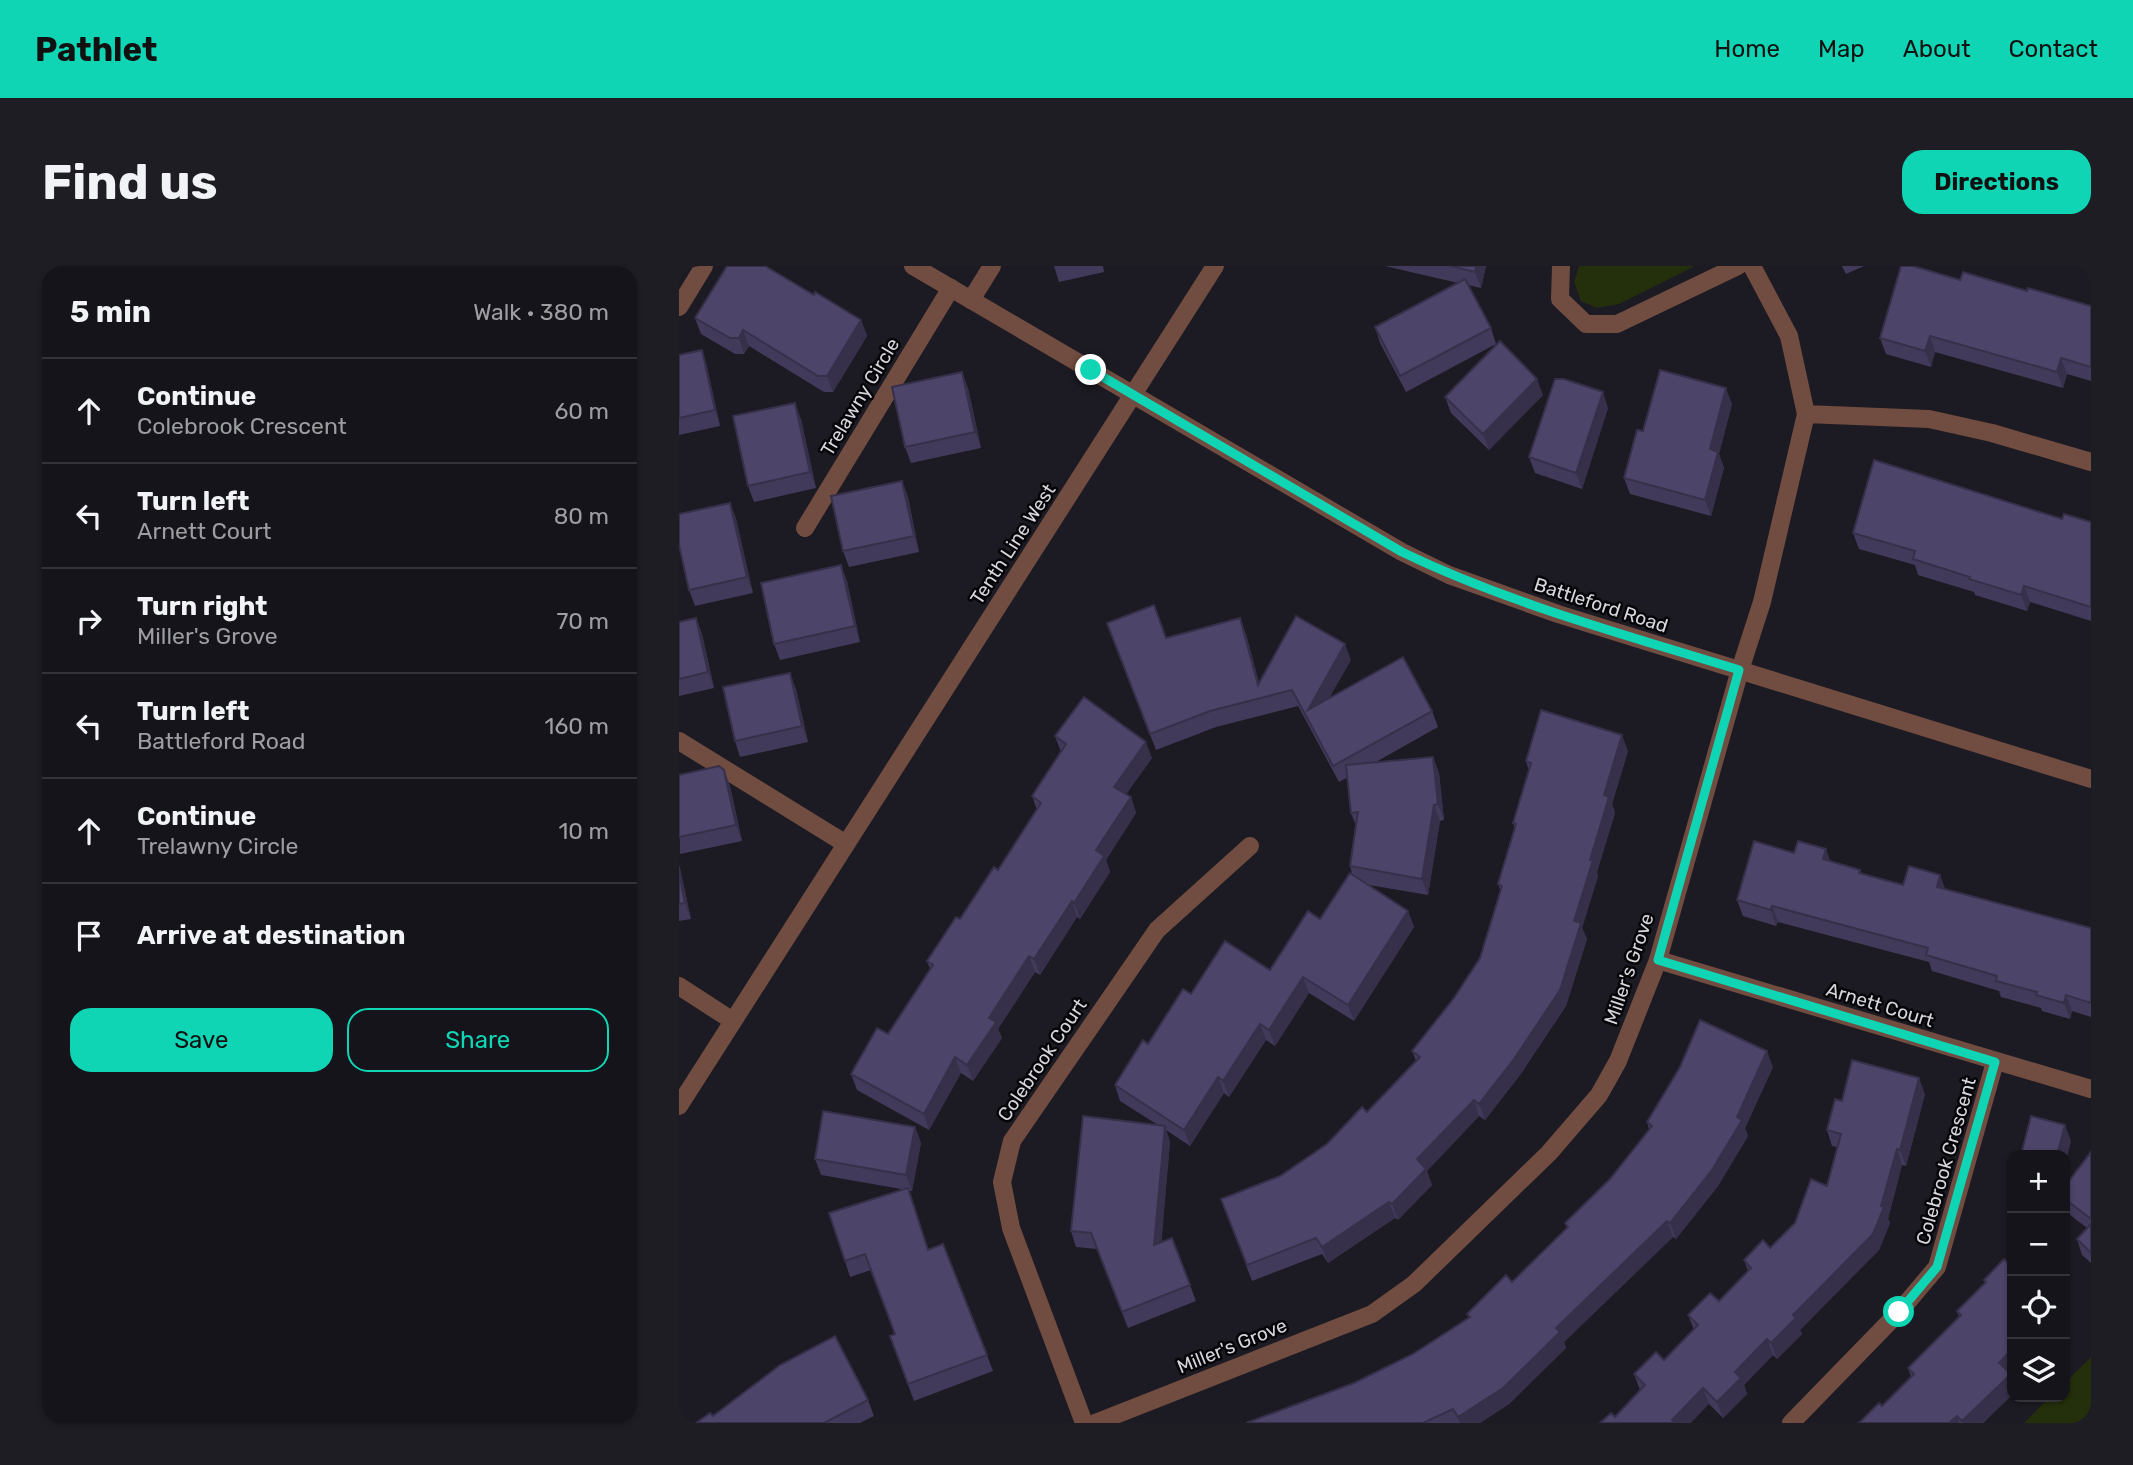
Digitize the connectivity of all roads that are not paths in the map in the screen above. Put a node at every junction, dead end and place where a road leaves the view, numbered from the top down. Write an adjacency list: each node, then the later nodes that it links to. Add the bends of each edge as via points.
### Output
1 (704, 266): 10 (street)
2 (913, 266): 8 (street)
3 (992, 266): 9 (street)
4 (1215, 266): 11 (street, Tenth Line West)
5 (1561, 266): 6 (street, via 1560,299 1586,324 1617,324)
6 (1738, 266)
7 (1752, 266): 12 (street, Miller's Grove, via 1789,336)
8 (951, 288): 9 (street); 14 (street, Trelawny Circle)
9 (971, 300): 11 (street)
10 (679, 307)
11 (1132, 394): 15 (street, Battleford Road, via 1449,575); 18 (street, Tenth Line West)
12 (1806, 414): 13 (street, via 1929,419); 15 (street, Miller's Grove, via 1762,602)
13 (2091, 462)
14 (805, 528)
15 (1739, 670): 17 (street, Battleford Road); 20 (street, Miller's Grove)
16 (679, 741): 18 (street)
17 (2091, 779)
18 (846, 844): 22 (street, Tenth Line West)
19 (1250, 846): 26 (street, Colebrook Court, via 1157,930 1012,1141 1002,1182 1011,1228)
20 (1658, 960): 23 (street, Arnett Court); 27 (street, Miller's Grove, via 1618,1061 1599,1095 1549,1153 1414,1284 1372,1314)
21 (679, 986): 22 (street)
22 (733, 1021): 25 (street, Tenth Line West)
23 (1995, 1062): 24 (street, Arnett Court); 28 (street, Colebrook Crescent, via 1937,1267)
24 (2091, 1089)
25 (679, 1107)
26 (1084, 1423)
27 (1095, 1423)
28 (1791, 1423)

